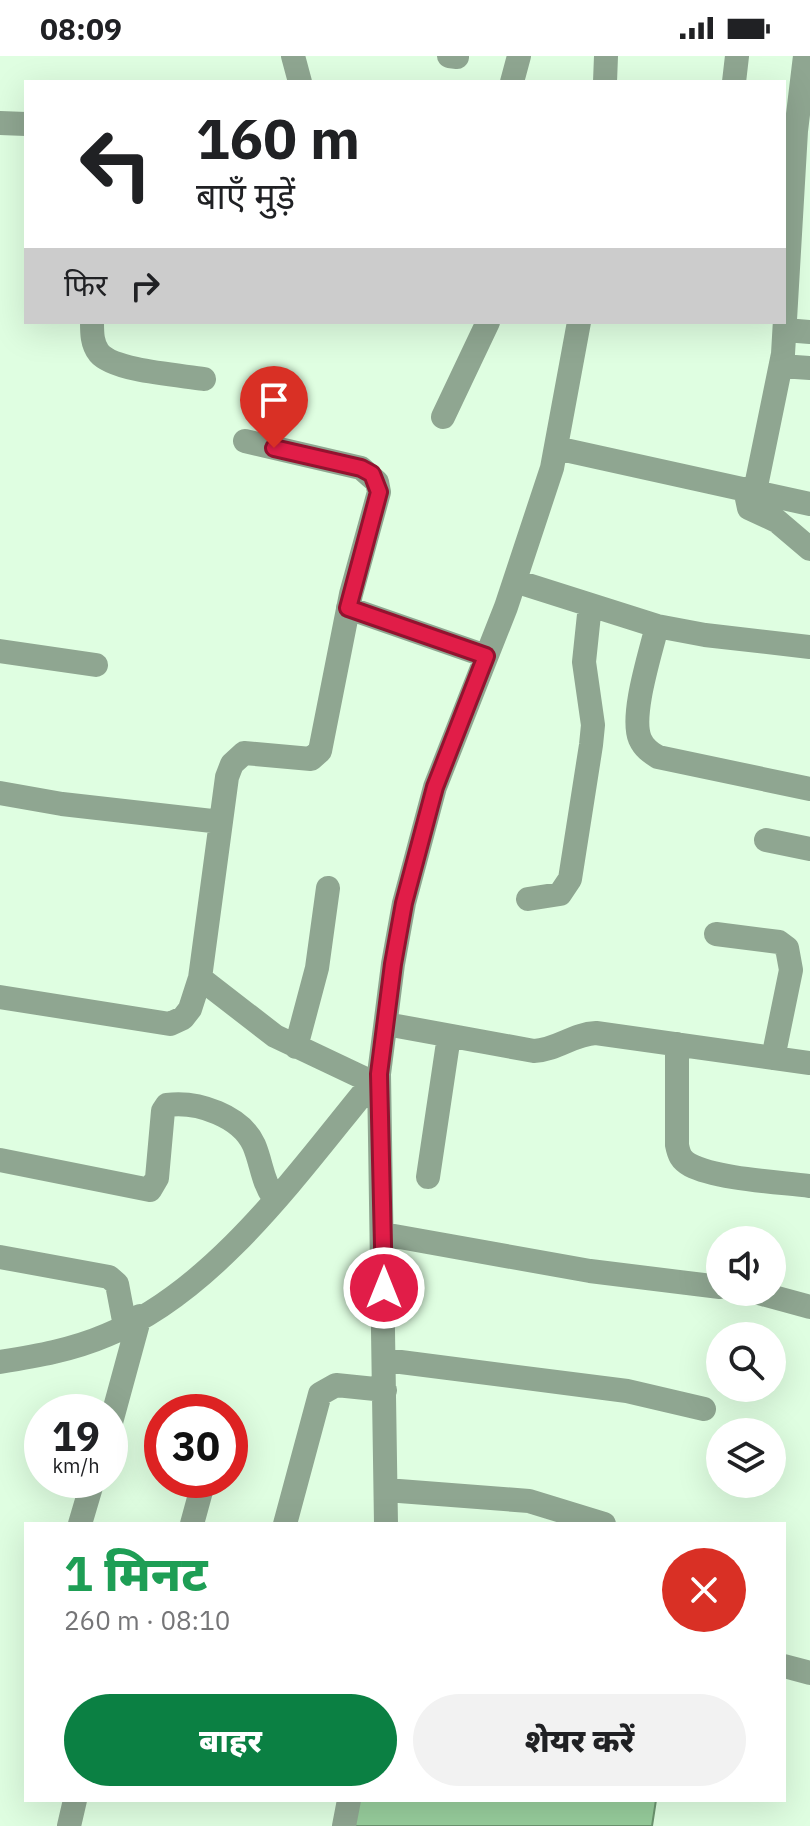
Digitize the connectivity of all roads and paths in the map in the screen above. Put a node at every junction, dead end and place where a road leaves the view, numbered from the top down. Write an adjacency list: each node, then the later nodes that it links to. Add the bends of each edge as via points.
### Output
1 (293, 56): 6 (street)
2 (519, 56): 7 (street)
3 (606, 56): 8 (street)
4 (737, 56): 9 (street)
5 (805, 56): 12 (street, via 796,131)
6 (299, 80)
7 (513, 80)
8 (605, 80)
9 (734, 80)
10 (0, 123): 11 (street)
11 (24, 124)
12 (795, 226): 13 (street)
13 (786, 320)
14 (92, 324): 22 (street, via 94,345 106,359)
15 (487, 324): 23 (street)
16 (579, 324): 25 (street)
17 (786, 324): 18 (street)
18 (785, 330): 19 (street); 20 (street)
19 (810, 332)
20 (781, 366): 21 (street); 26 (street)
21 (810, 368)
22 (204, 379)
23 (443, 417)
24 (245, 441): 31 (street, via 361,468 377,482 379,492)
25 (556, 448): 26 (street); 29 (street)
26 (750, 490): 27 (street); 28 (street, via 749,508 777,521)
27 (810, 504)
28 (810, 549)
29 (515, 581): 30 (street); 35 (street)
30 (590, 605): 32 (street); 43 (street, via 584,662 593,725 570,879 560,894)
31 (348, 608): 35 (street); 39 (street, via 320,751 311,759 238,757 227,777)
32 (657, 626): 33 (street); 37 (street, via 637,719 646,749 658,757)
33 (810, 647)
34 (0, 651): 36 (street)
35 (486, 656): 47 (street, via 416,851)
36 (96, 665)
37 (810, 789)
38 (0, 793): 39 (street)
39 (221, 822): 45 (street)
40 (766, 840): 41 (street)
41 (810, 849)
42 (328, 888): 50 (street, via 317,968)
43 (528, 899)
44 (716, 934): 51 (street, via 779,942 787,948 791,970)
45 (200, 978): 46 (street, via 190,1009 170,1024); 50 (street)
46 (0, 997)
47 (386, 1024): 48 (street); 53 (street)
48 (449, 1036): 49 (street, via 534,1051 596,1033); 55 (street)
49 (677, 1044): 51 (street); 56 (street, via 680,1158 709,1170)
50 (296, 1047): 53 (street)
51 (773, 1058): 52 (street)
52 (810, 1063)
53 (376, 1078): 57 (street); 58 (street)
54 (0, 1160): 57 (street, via 150,1190 157,1178 163,1111 167,1105 184,1105 241,1126)
55 (428, 1177)
56 (810, 1186)
57 (274, 1198): 63 (street, via 230,1249 176,1295)
58 (383, 1234): 60 (street, via 590,1271); 64 (street)
59 (0, 1257): 63 (street, via 109,1277)
60 (706, 1285)
61 (786, 1300): 62 (street)
62 (810, 1307)
63 (132, 1321): 65 (street, via 58,1353); 67 (street)
64 (385, 1360): 66 (street); 68 (street, via 613,1389)
65 (0, 1362)
66 (385, 1390): 69 (street); 74 (street, via 336,1385 320,1394)
67 (117, 1394)
68 (704, 1409)
69 (386, 1490): 75 (street); 76 (street, via 529,1501)
70 (91, 1498): 72 (street)
71 (199, 1498): 73 (street)
72 (89, 1522)
73 (193, 1522)
74 (286, 1522)
75 (386, 1522)
76 (597, 1522)
77 (786, 1667): 78 (street)
78 (810, 1673)
79 (75, 1802): 81 (street)
80 (349, 1802): 82 (street)
81 (69, 1826)
82 (344, 1826)

